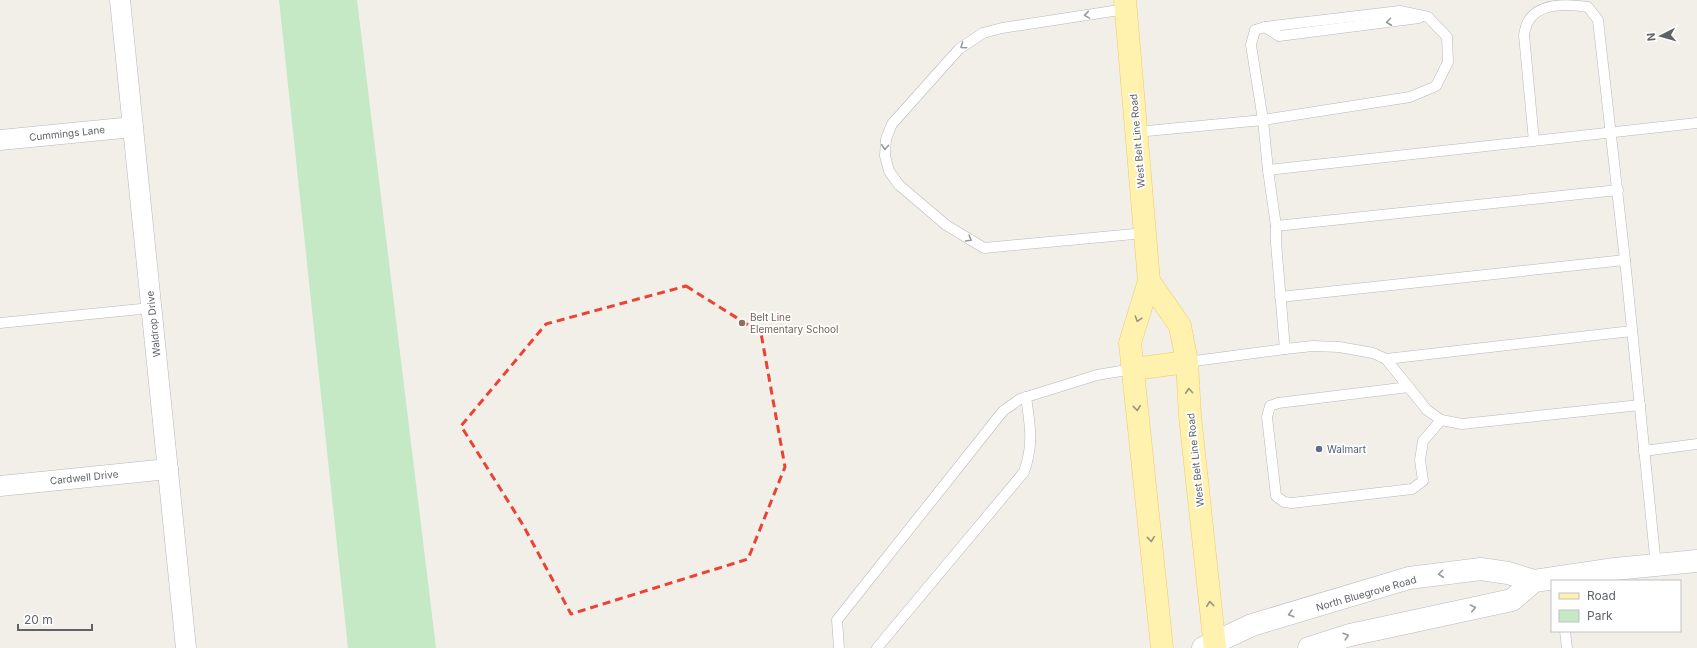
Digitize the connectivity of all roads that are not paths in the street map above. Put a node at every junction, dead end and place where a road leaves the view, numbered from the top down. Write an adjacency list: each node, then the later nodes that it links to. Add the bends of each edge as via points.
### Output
1 (120, 0): 5 (street, Waldrop Drive)
2 (1126, 5): 6 (main road, West Belt Line Road); 13 (lane, one-way to 13, via 1002,28 983,33 959,48 892,124 886,140 885,156 889,171 899,185 946,224 984,248)
3 (1263, 120): 3 (lane, one-way to 3, via 1410,97 1436,86 1448,62 1447,37 1428,17 1279,36 1265,27 1255,30 1251,44); 6 (lane); 10 (lane)
4 (1697, 124): 7 (lane)
5 (133, 127): 8 (street, Cummings Lane); 17 (street, Waldrop Drive)
6 (1136, 132): 13 (main road, West Belt Line Road)
7 (1610, 133): 9 (lane); 9 (lane, via 1598,20 1588,7 1557,6 1539,9 1528,20 1524,35); 11 (lane)
8 (0, 140)
9 (1534, 141): 10 (lane)
10 (1268, 170): 12 (lane)
11 (1618, 190): 12 (lane); 14 (lane)
12 (1276, 226): 16 (lane)
13 (1145, 233): 15 (main road, West Belt Line Road)
14 (1625, 260): 16 (lane); 19 (lane)
15 (1149, 281): 22 (main road, West Belt Line Road, via 1180,326); 23 (main road, West Belt Line Road, one-way to 23, via 1130,343)
16 (1280, 297): 20 (lane)
17 (151, 308): 18 (lane); 30 (street, Waldrop Drive)
18 (0, 323)
19 (1632, 331): 21 (lane); 26 (lane)
20 (1285, 349): 21 (lane, via 1339,347 1373,353); 22 (lane)
21 (1386, 359): 24 (lane)
22 (1187, 362): 23 (main road); 37 (main road, West Belt Line Road, one-way to 22)
23 (1133, 369): 25 (lane, via 1097,375); 42 (main road, West Belt Line Road, one-way to 42)
24 (1409, 388): 27 (lane, via 1427,410); 27 (lane, via 1270,406 1267,416 1276,496 1284,502 1292,503 1412,490 1423,481 1420,460 1423,441)
25 (1026, 397): 40 (lane, via 1020,398 1002,411 837,620); 41 (lane, via 1032,440 1024,472)
26 (1640, 405): 27 (lane, via 1462,424); 29 (lane)
27 (1441, 420)
28 (1697, 444): 29 (lane)
29 (1644, 451): 33 (lane)
30 (168, 469): 31 (street, Cardwell Drive); 39 (street, Waldrop Drive)
31 (0, 486)
32 (1697, 561): 33 (street, North Bluegrove Road)
33 (1656, 566): 34 (street, North Bluegrove Road, via 1615,569)
34 (1559, 579): 35 (street, North Bluegrove Road)
35 (1534, 581): 37 (street, North Bluegrove Road, one-way to 37, via 1508,573 1480,570 1409,578 1252,625); 43 (street, one-way to 35, via 1350,635 1512,600)
36 (1565, 632): 44 (lane)
37 (1211, 646)
38 (181, 648): 39 (lane)
39 (186, 648)
40 (839, 648)
41 (878, 648)
42 (1162, 648)
43 (1309, 648)
44 (1567, 648)

